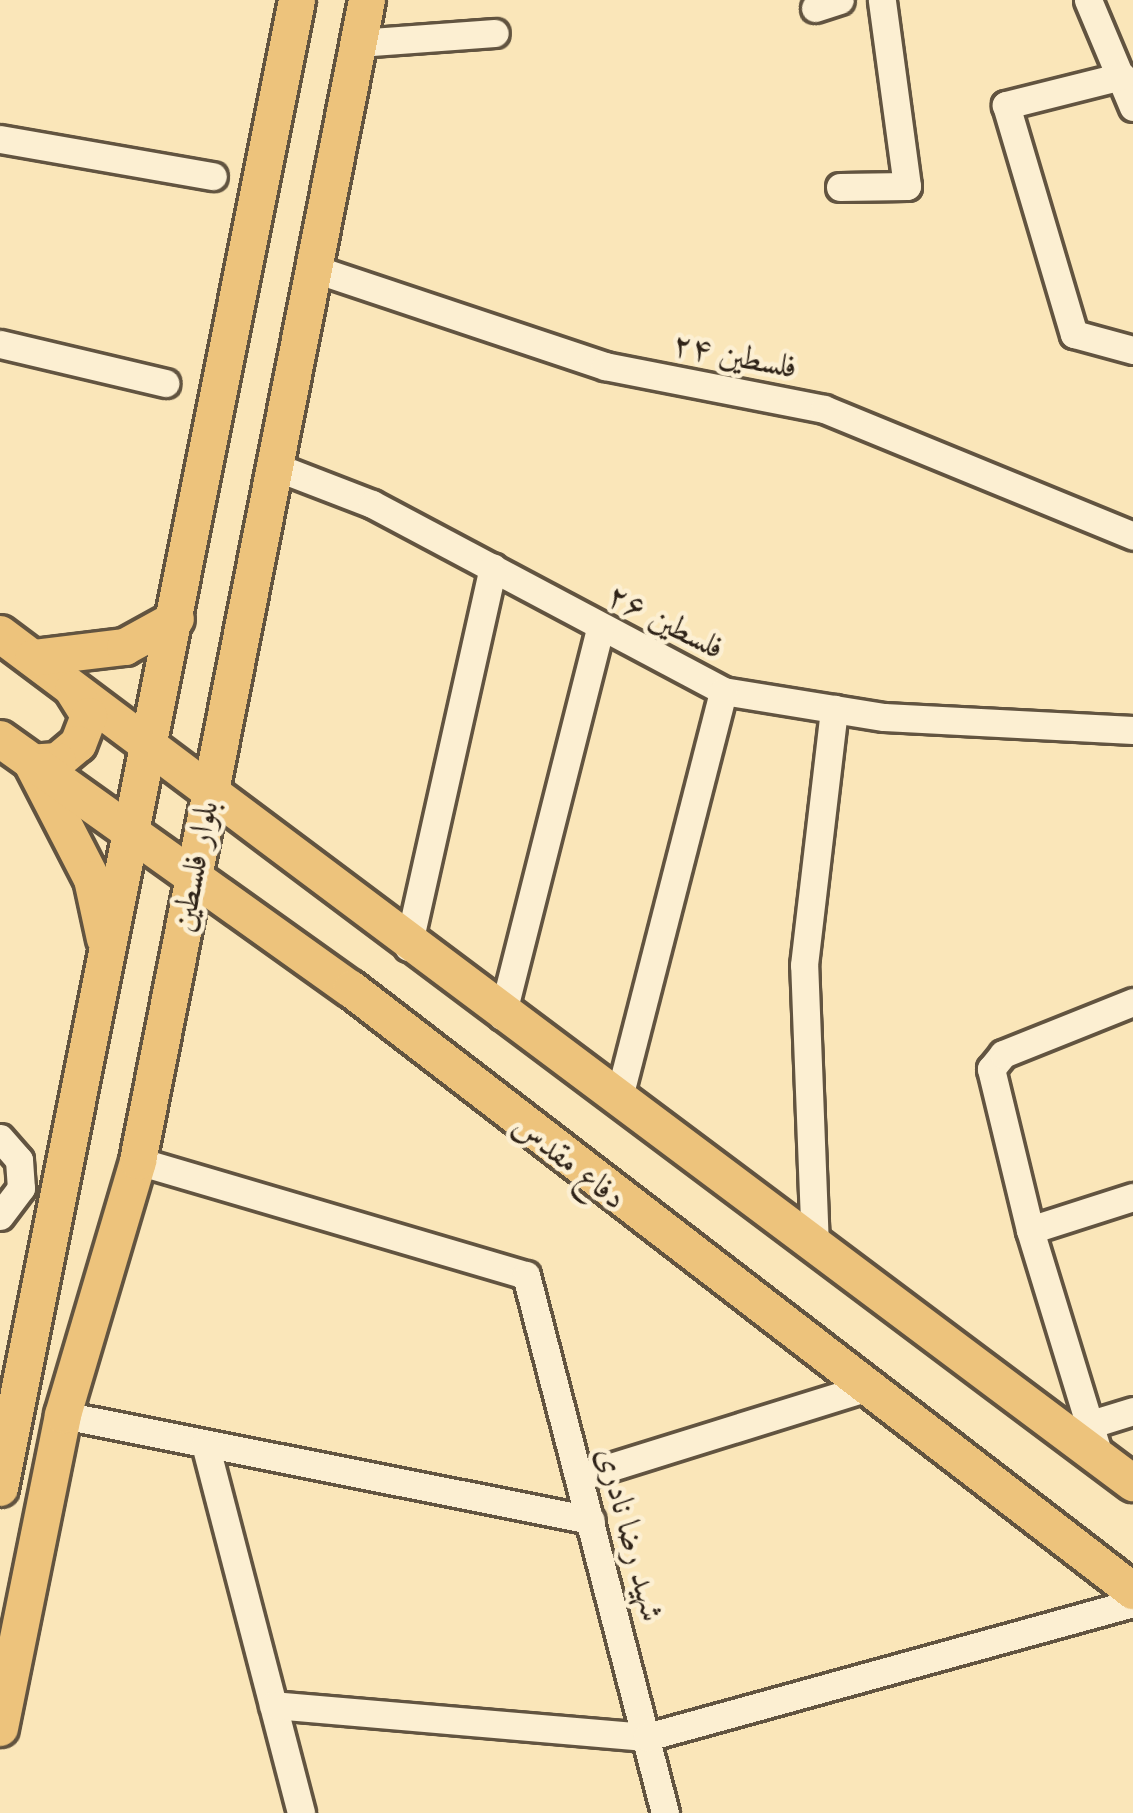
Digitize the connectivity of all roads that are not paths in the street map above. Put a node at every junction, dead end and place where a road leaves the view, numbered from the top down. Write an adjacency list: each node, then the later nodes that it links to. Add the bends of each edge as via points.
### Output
1 (297, 0): 19 (main road, بلوار فلسطین)
2 (367, 0): 6 (main road, بلوار فلسطین)
3 (882, 0): 11 (street, via 907,186)
4 (1088, 0): 7 (street)
5 (495, 33): 6 (street)
6 (358, 43): 12 (main road, بلوار فلسطین)
7 (1122, 76): 8 (street); 14 (street, via 1006,105 1074,334)
8 (1133, 107)
9 (2, 140): 10 (street)
10 (213, 176)
11 (840, 187)
12 (315, 269): 16 (main road, بلوار فلسطین); 17 (street, فلسطین ۲۴, via 605,366 824,409)
13 (0, 344): 15 (street)
14 (1133, 350)
15 (165, 383)
16 (271, 465): 18 (street, فلسطین ۲۶, via 313,476); 30 (main road, بلوار فلسطین)
17 (1133, 536)
18 (493, 566): 20 (street, فلسطین ۲۶); 33 (street)
19 (176, 619): 22 (main road, via 125,647); 28 (main road, بلوار فلسطین)
20 (600, 629): 24 (street, فلسطین ۲۶); 36 (street)
21 (0, 634): 22 (main road)
22 (33, 658): 23 (main road)
23 (73, 689): 28 (main road); 29 (main road, via 89,716 78,744 58,760)
24 (722, 691): 25 (street, فلسطین ۲۶); 37 (street)
25 (834, 710): 26 (street, فلسطین ۲۶); 43 (street, via 804,965)
26 (1133, 730)
27 (0, 739): 29 (main road, دفاع مقدس)
28 (151, 752): 30 (main road); 31 (main road, بلوار فلسطین)
29 (32, 763): 31 (main road, دفاع مقدس); 34 (main road, via 92,879)
30 (208, 793): 32 (main road, بلوار فلسطین); 33 (main road)
31 (134, 838): 32 (main road, دفاع مقدس); 34 (main road, بلوار فلسطین)
32 (191, 876): 39 (main road, بلوار فلسطین); 44 (main road, دفاع مقدس, via 351,989)
33 (408, 946): 36 (main road)
34 (108, 954): 51 (main road, بلوار فلسطین)
35 (1133, 1002): 42 (street, via 1003,1054 992,1070)
36 (502, 1016): 37 (main road)
37 (619, 1097): 43 (main road)
38 (0, 1138): 41 (street, via 19,1160 21,1188)
39 (138, 1161): 46 (main road, بلوار فلسطین); 49 (street, شهید رضا نادری, via 526,1275)
40 (1133, 1197): 42 (street)
41 (0, 1216)
42 (1030, 1231): 47 (street)
43 (814, 1247): 47 (main road)
44 (861, 1389): 49 (street); 53 (main road, دفاع مقدس)
45 (1133, 1411): 47 (street)
46 (63, 1415): 48 (street); 56 (main road, بلوار فلسطین)
47 (1094, 1442): 50 (main road)
48 (205, 1444): 52 (street); 55 (street)
49 (579, 1478): 52 (street, شهید رضا نادری)
50 (1133, 1483)
51 (0, 1487)
52 (591, 1520): 57 (street, شهید رضا نادری)
53 (1133, 1592)
54 (1133, 1603): 57 (street)
55 (273, 1705): 57 (street); 58 (street)
56 (0, 1727)
57 (647, 1737): 59 (street, شهید رضا نادری)
58 (301, 1813)
59 (665, 1813)

